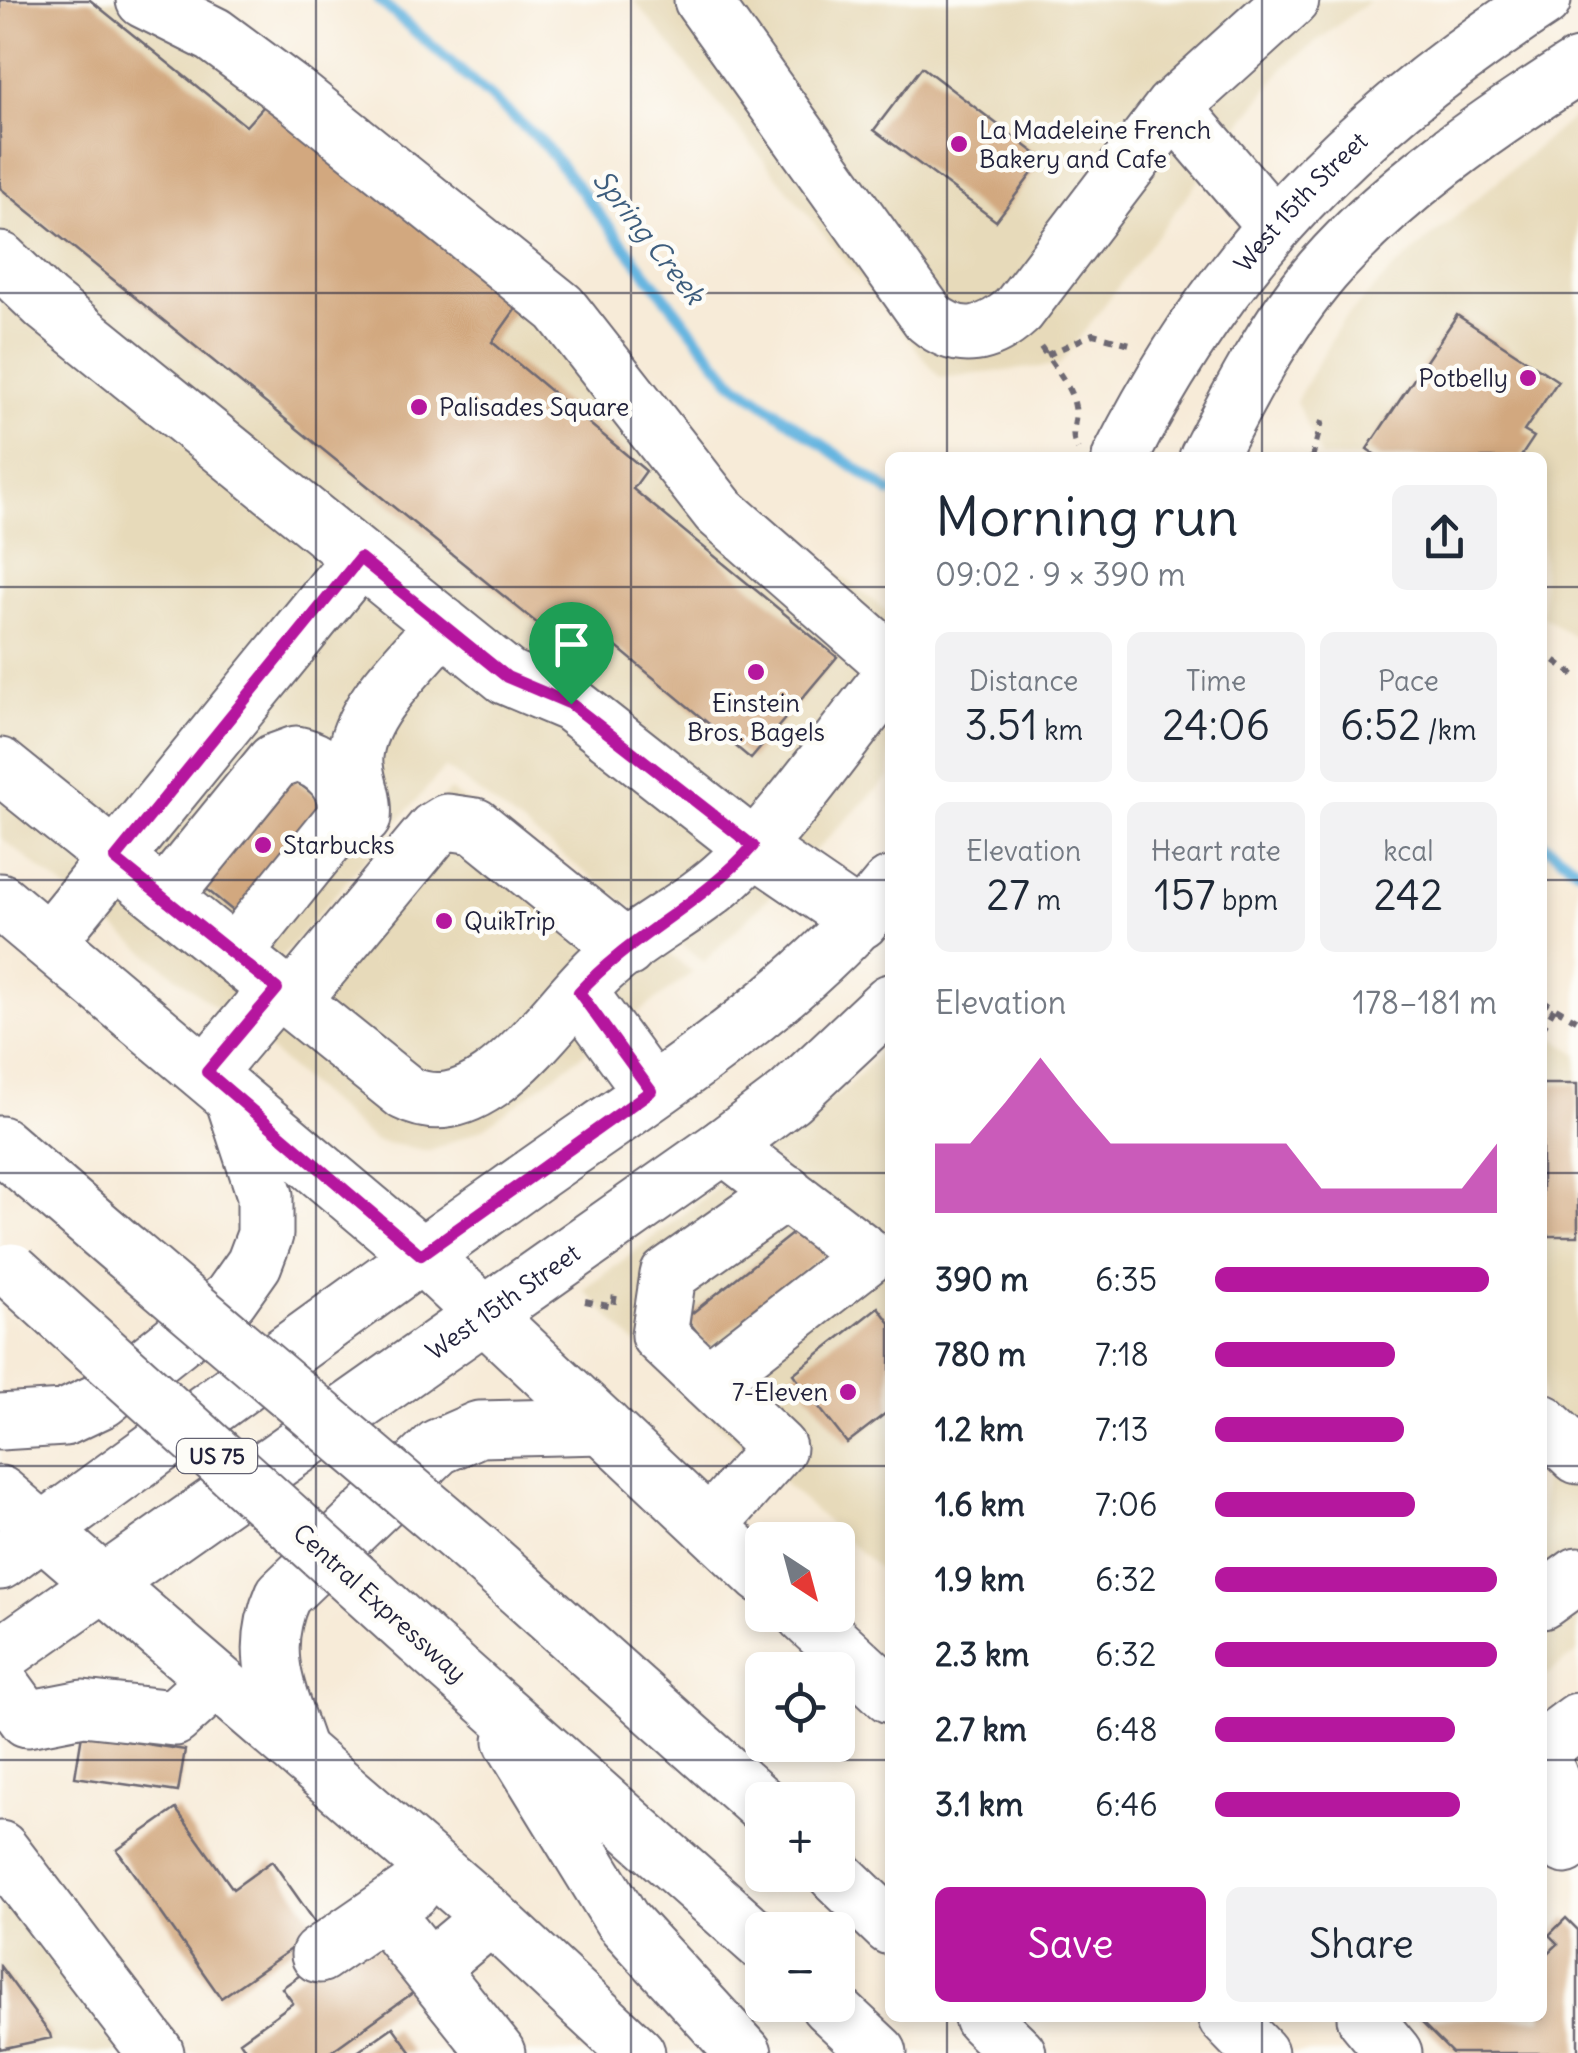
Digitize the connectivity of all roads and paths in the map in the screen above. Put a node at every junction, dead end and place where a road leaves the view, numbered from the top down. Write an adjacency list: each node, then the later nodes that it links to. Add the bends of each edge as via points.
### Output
1 (144, 0): 20 (main road, via 214,35 560,308 719,512)
2 (702, 0): 6 (main road, via 929,318 956,333 990,331 1018,310)
3 (1292, 0): 6 (main road)
4 (1543, 0): 7 (main road, West 15th Street, via 1457,56 1369,126)
5 (1578, 66): 14 (main road, via 1405,193 1323,271 1266,350)
6 (1173, 108): 7 (main road)
7 (1273, 224): 15 (main road, West 15th Street, via 1204,316)
8 (0, 260): 17 (main road)
9 (1130, 344): 10 (path, via 1094,334)
10 (1046, 355)
11 (1056, 371): 13 (path, via 1076,409)
12 (1322, 421): 16 (path)
13 (1073, 430)
14 (1216, 441)
15 (1123, 452)
16 (1314, 452)
17 (360, 558): 18 (main road); 25 (main road)
18 (443, 625): 24 (main road, via 517,684 571,704); 31 (main road, via 374,710 355,753 365,804 359,831)
19 (1547, 655): 21 (path)
20 (885, 656)
21 (1578, 678)
22 (885, 684): 24 (main road)
23 (0, 766): 25 (main road)
24 (753, 846): 28 (main road); 30 (main road, via 730,872)
25 (115, 859): 26 (main road); 29 (main road)
26 (164, 897): 31 (main road); 31 (main road, via 274,762 296,754 326,768 345,795 342,819)
27 (0, 901): 29 (main road)
28 (880, 915): 39 (main road)
29 (48, 941): 38 (main road)
30 (627, 949): 31 (main road, via 475,826 447,822); 32 (main road)
31 (264, 978): 32 (main road, via 425,1103 465,1096 493,1078); 38 (main road)
32 (579, 992): 39 (main road)
33 (1547, 1003): 35 (path)
34 (885, 1007): 41 (main road, West 15th Street, via 789,1097)
35 (1555, 1007): 36 (path); 37 (path)
36 (1547, 1021)
37 (1578, 1021)
38 (219, 1083): 43 (main road); 47 (main road, via 265,1195 265,1234 254,1264 230,1298 102,1400 64,1418)
39 (651, 1091): 43 (main road)
40 (0, 1144): 66 (main road, bridge, via 476,1549)
41 (724, 1146): 42 (main road); 45 (main road, West 15th Street)
42 (786, 1192): 46 (main road, via 668,1275 659,1335); 46 (main road, via 868,1256)
43 (421, 1255): 45 (main road); 53 (main road)
44 (6, 1266): 63 (main road, Central Expressway / US 75, bridge)
45 (485, 1312): 48 (main road); 56 (main road, West 15th Street)
46 (707, 1381): 52 (main road, via 778,1448)
47 (0, 1422)
48 (602, 1426): 52 (main road); 65 (main road, via 478,1429 438,1447 283,1596 268,1628 274,1680)
49 (1547, 1427): 50 (main road)
50 (1578, 1456)
51 (0, 1494): 53 (main road)
52 (709, 1526): 54 (main road)
53 (22, 1546): 56 (main road)
54 (745, 1560)
55 (1578, 1575): 57 (main road)
56 (102, 1584): 59 (main road, West 15th Street); 60 (main road)
57 (1547, 1597)
58 (822, 1632): 62 (main road)
59 (0, 1656)
60 (215, 1680): 61 (main road, via 174,1718 83,1708 28,1719); 65 (main road)
61 (0, 1682)
62 (885, 1690)
63 (484, 1696): 74 (main road, Central Expressway / US 75); 84 (main road, via 622,1920)
64 (1561, 1741): 68 (main road)
65 (298, 1750): 69 (main road)
66 (745, 1790)
67 (0, 1848): 81 (main road)
68 (1562, 1858)
69 (438, 1872): 71 (main road); 72 (main road)
70 (854, 1892): 73 (main road)
71 (384, 1912): 75 (main road); 76 (main road)
72 (491, 1918): 76 (main road); 83 (main road)
73 (885, 1922)
74 (745, 1928)
75 (319, 1955)
76 (430, 1968): 82 (main road)
77 (846, 2022): 85 (main road)
78 (986, 2022): 86 (main road)
79 (1230, 2022): 87 (main road)
80 (1368, 2022): 88 (main road)
81 (134, 2045)
82 (497, 2053)
83 (637, 2053)
84 (744, 2053)
85 (880, 2053)
86 (1018, 2053)
87 (1260, 2053)
88 (1394, 2053)

